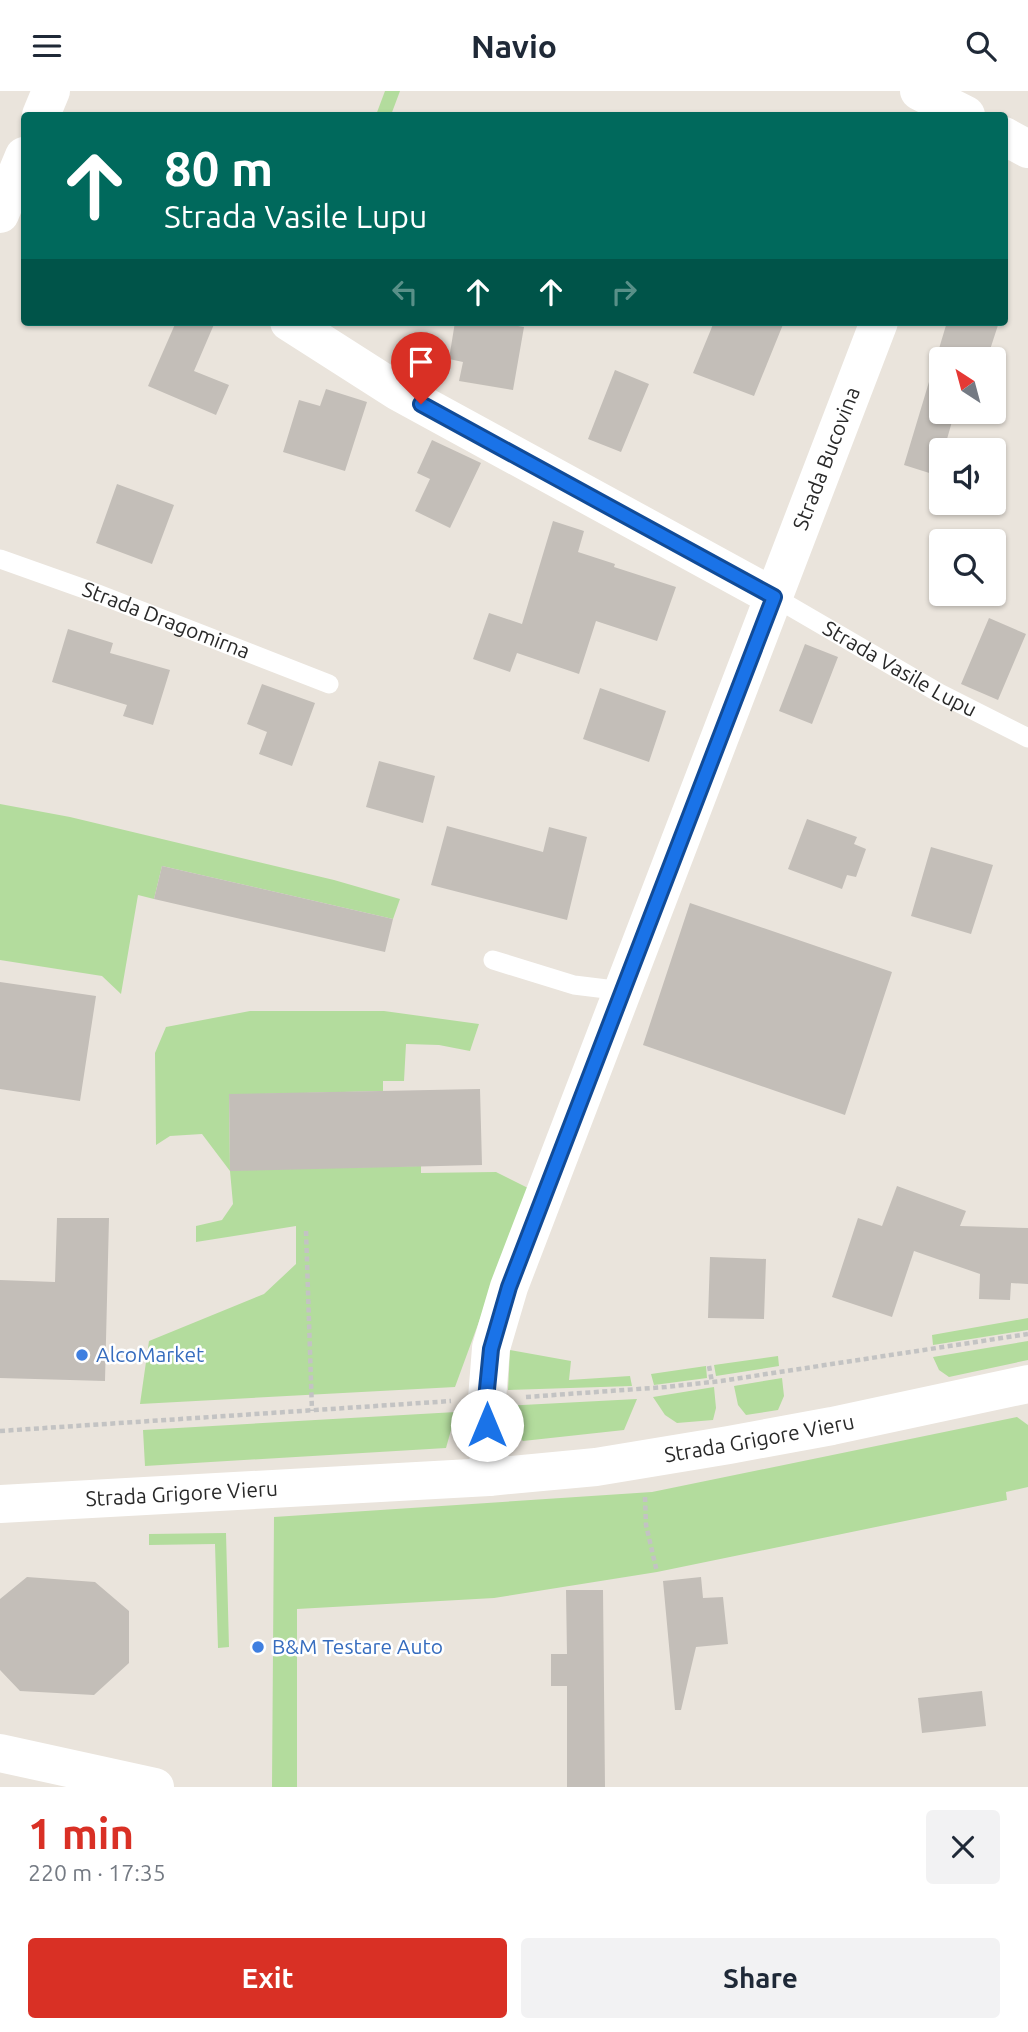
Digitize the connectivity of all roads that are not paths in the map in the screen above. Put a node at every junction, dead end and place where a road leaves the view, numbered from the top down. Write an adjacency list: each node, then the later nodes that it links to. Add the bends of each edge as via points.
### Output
1 (51, 91): 4 (street)
2 (919, 91): 3 (street)
3 (962, 108)
4 (42, 112)
5 (1008, 138): 7 (street)
6 (0, 139): 8 (street)
7 (1028, 149)
8 (21, 152)
9 (21, 162): 10 (street)
10 (0, 214)
11 (295, 326): 14 (street, Strada Vasile Lupu, via 397,391)
12 (877, 326): 14 (street, Strada Bucovina)
13 (0, 559): 15 (lane, Strada Dragomirna)
14 (774, 597): 16 (lane, Strada Vasile Lupu, via 939,693); 18 (street)
15 (329, 684)
16 (1028, 738)
17 (493, 960): 18 (lane, via 574,985)
18 (623, 991): 20 (street, via 509,1287 491,1349 486,1399)
19 (1028, 1384): 20 (street, Strada Grigore Vieru, via 832,1426 644,1459)
20 (489, 1477): 21 (street, Strada Grigore Vieru)
21 (0, 1504)
22 (0, 1753): 23 (street)
23 (155, 1787)

